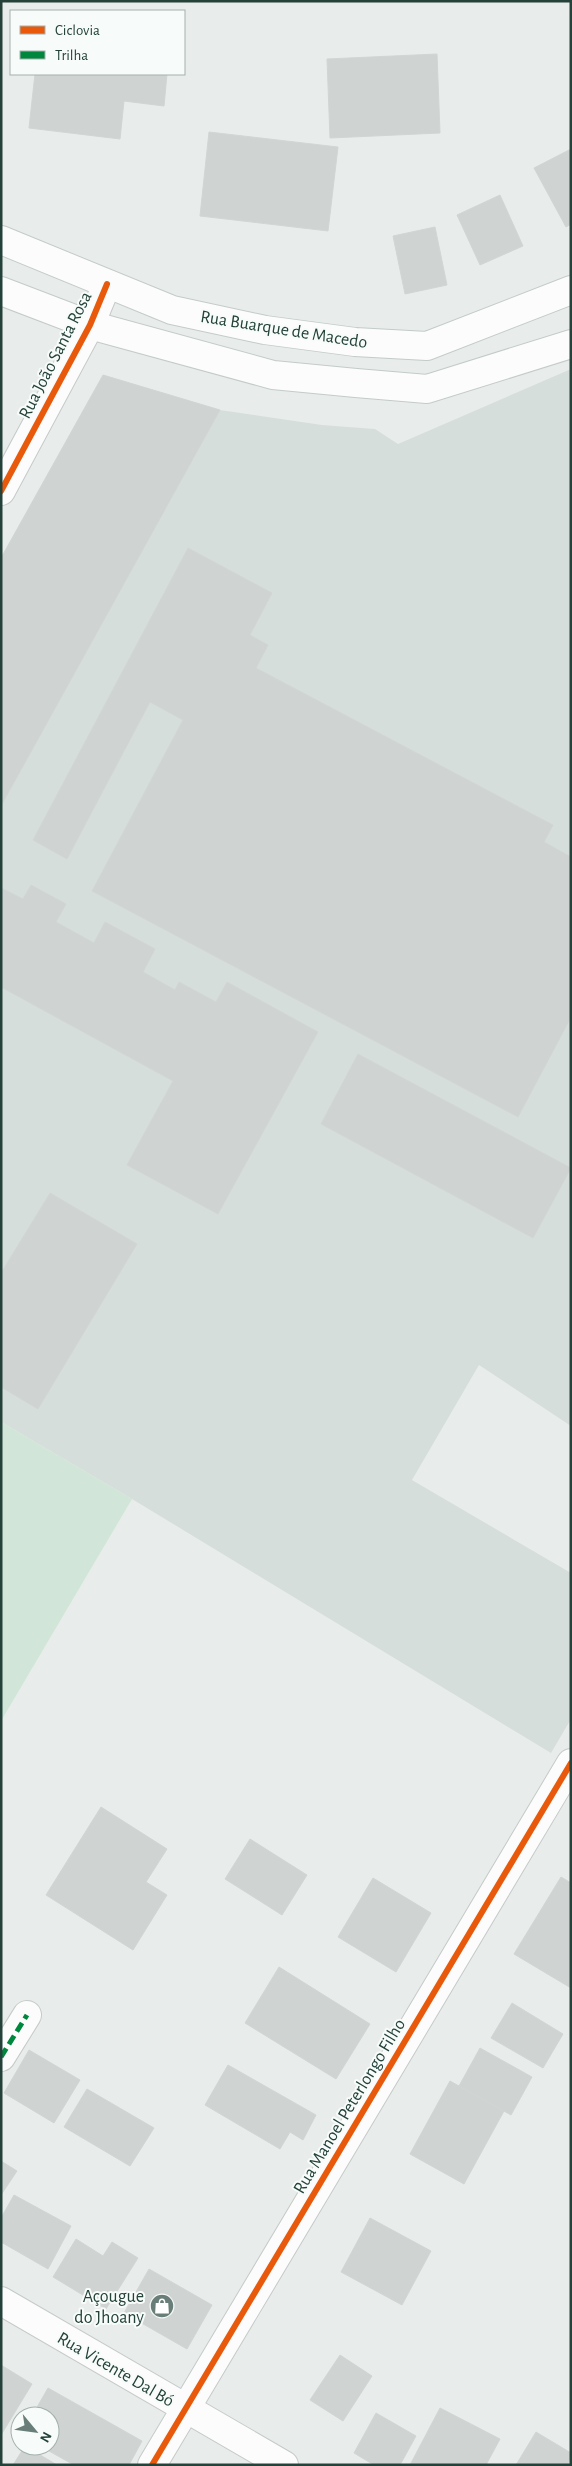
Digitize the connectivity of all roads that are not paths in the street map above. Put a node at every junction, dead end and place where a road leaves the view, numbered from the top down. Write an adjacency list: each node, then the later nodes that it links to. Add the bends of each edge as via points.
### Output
1 (1, 240): 2 (street, Rua Buarque de Macedo)
2 (107, 284): 3 (street, Rua Buarque de Macedo, via 172,310 265,330 356,342 427,346); 5 (street, Rua João Santa Rosa)
3 (571, 290)
4 (1, 291): 5 (street)
5 (90, 325): 6 (street, via 273,375 427,389); 7 (street, Rua João Santa Rosa)
6 (571, 344)
7 (1, 491)
8 (571, 1763): 12 (street, Rua Manoel Peterlongo Filho)
9 (27, 2015): 10 (street)
10 (1, 2058)
11 (1, 2302): 12 (street, Rua Vicente Dal Bó)
12 (185, 2409): 13 (street, Rua Manoel Peterlongo Filho); 14 (street, Rua Vicente Dal Bó)
13 (152, 2465)
14 (284, 2465)

